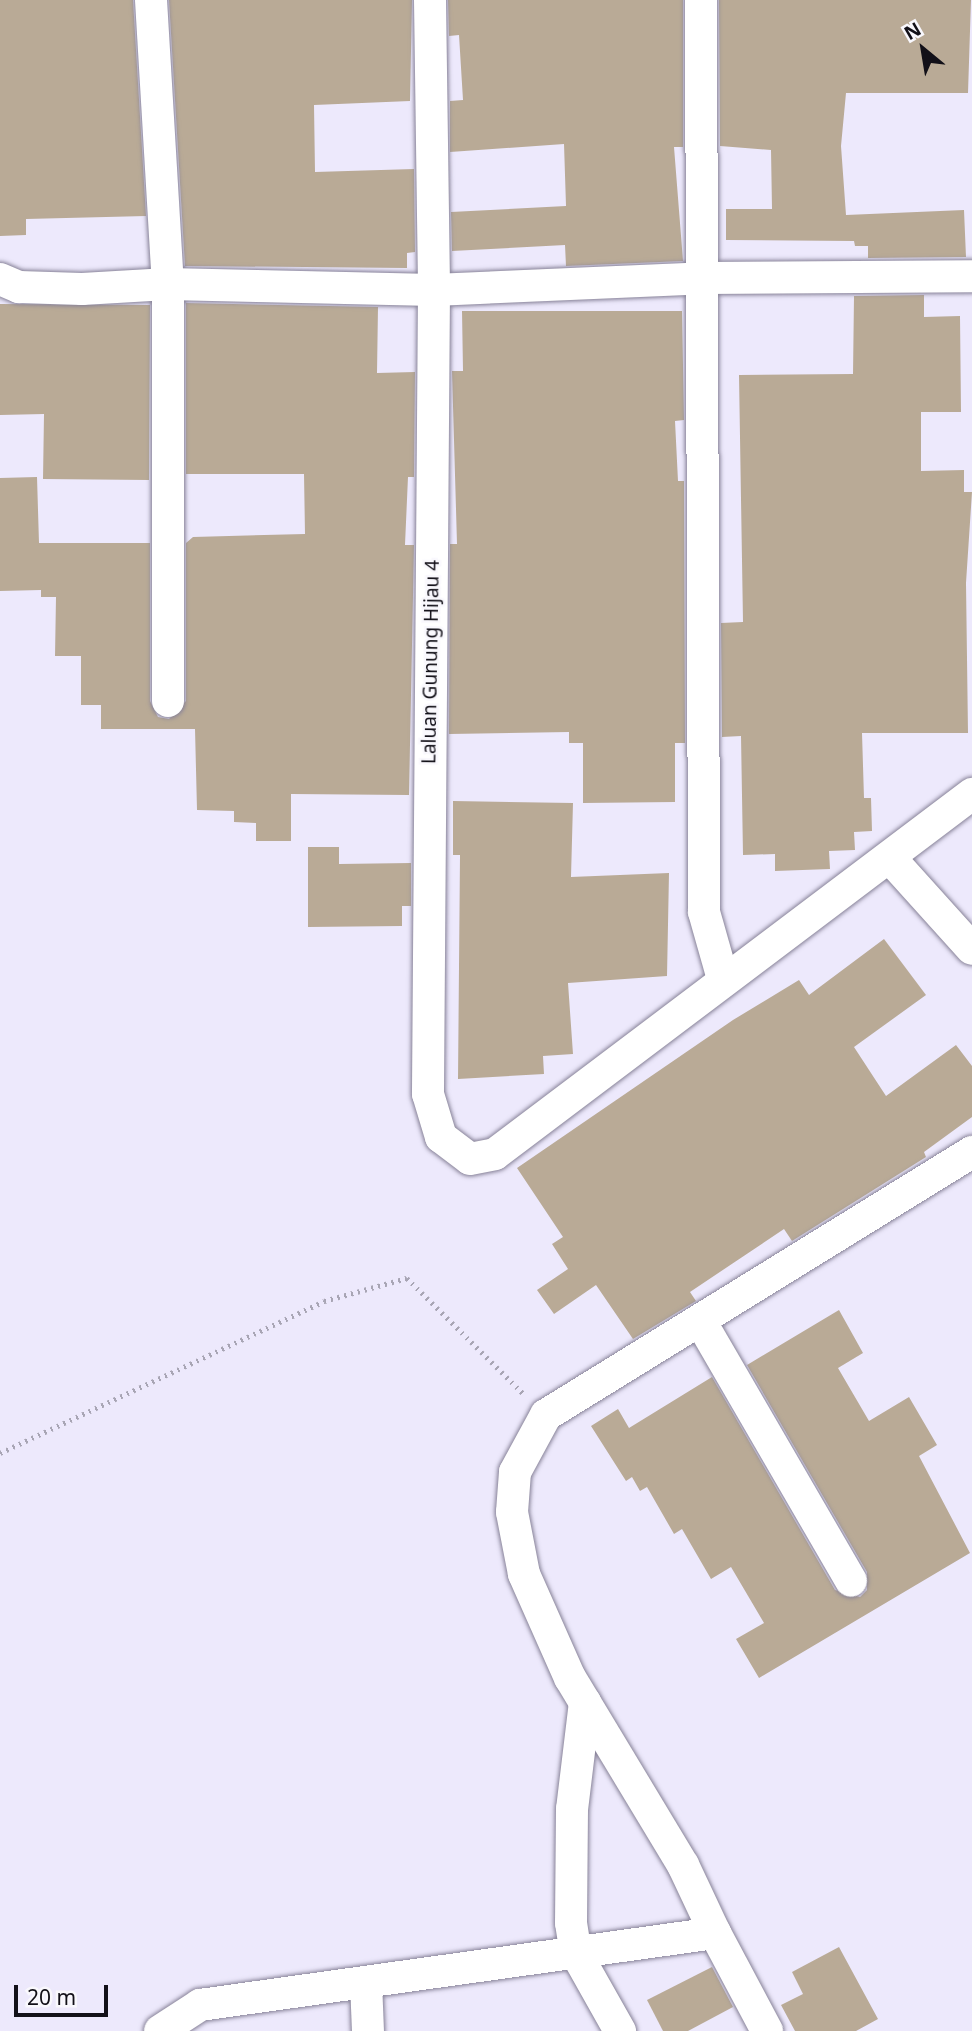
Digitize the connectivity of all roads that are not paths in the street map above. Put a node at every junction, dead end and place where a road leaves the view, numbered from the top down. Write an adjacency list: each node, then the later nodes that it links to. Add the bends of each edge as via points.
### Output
1 (151, 0): 7 (street)
2 (430, 0): 8 (street, Laluan Gunung Hijau 4)
3 (701, 0): 5 (street)
4 (972, 276): 5 (street)
5 (704, 278): 8 (street); 13 (street, via 704,912)
6 (0, 279): 7 (street, via 19,287 82,289)
7 (168, 284): 8 (street); 9 (street)
8 (434, 290): 13 (street, Laluan Gunung Hijau 4, via 427,1035 428,1094 441,1138 470,1159 495,1154)
9 (168, 701)
10 (972, 794): 11 (street, Laluan Gunung Hijau 4)
11 (890, 858): 12 (street); 13 (street, Laluan Gunung Hijau 4)
12 (972, 949)
13 (723, 979)
14 (972, 1152): 15 (street)
15 (701, 1322): 16 (street); 17 (street, via 546,1415 515,1472 512,1512 524,1574)
16 (852, 1581)
17 (585, 1702): 18 (street, via 683,1865); 19 (street, via 572,1808)
18 (715, 1933): 19 (street); 24 (street)
19 (576, 1953): 20 (street); 23 (street)
20 (366, 1982): 21 (street, via 200,2005); 22 (street)
21 (160, 2031)
22 (368, 2031)
23 (620, 2031)
24 (768, 2031)

